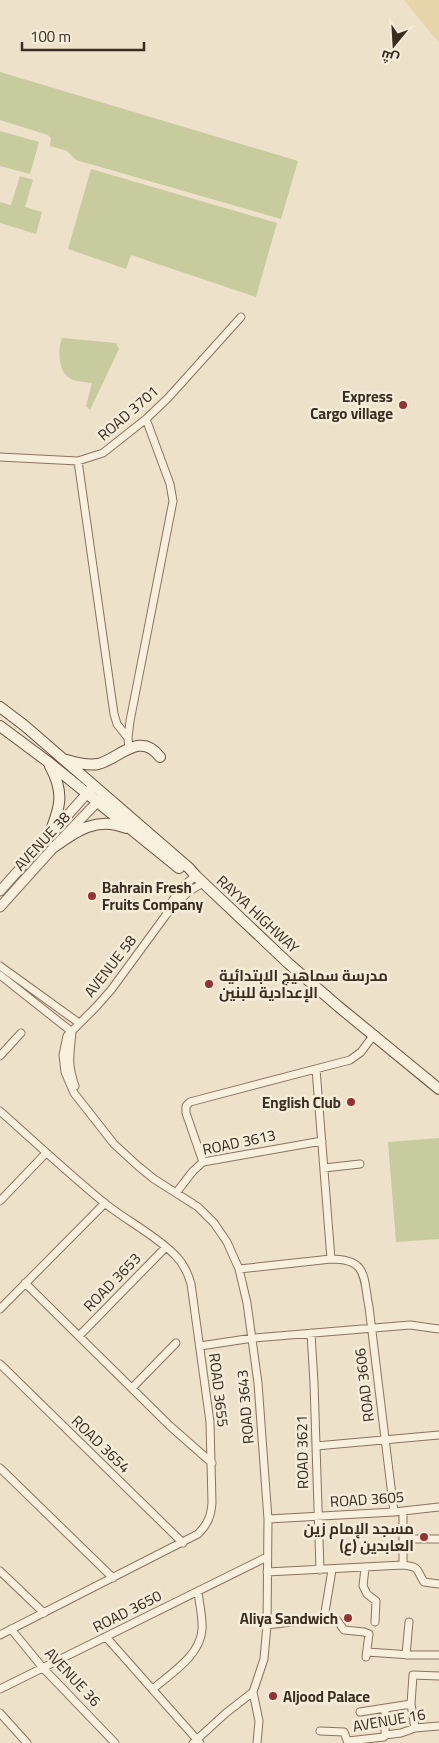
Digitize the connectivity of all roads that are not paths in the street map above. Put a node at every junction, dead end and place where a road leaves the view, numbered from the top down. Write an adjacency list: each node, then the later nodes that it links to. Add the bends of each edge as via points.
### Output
1 (241, 317): 2 (street, ROAD 3701)
2 (146, 419): 4 (street, ROAD 3701, via 103,453); 7 (street, via 173,501)
3 (0, 457): 4 (street, ROAD 3701)
4 (78, 461): 7 (street, via 114,714)
5 (0, 707): 8 (main road, RAYYA HIGHWAY)
6 (0, 726): 10 (main road, RAYYA HIGHWAY)
7 (129, 743): 8 (main road, via 95,764 75,763); 9 (main road, via 149,747)
8 (61, 757): 11 (main road, RAYYA HIGHWAY)
9 (160, 757)
10 (47, 761): 11 (main road, RAYYA HIGHWAY); 14 (main road, via 57,779 60,796)
11 (91, 789): 12 (main road, RAYYA HIGHWAY); 14 (street, AVENUE 38)
12 (101, 798): 13 (main road, RAYYA HIGHWAY); 15 (street, AVENUE 38); 16 (main road, RAYYA HIGHWAY, via 190,868)
13 (136, 833): 15 (main road, via 112,824 91,825); 16 (main road, RAYYA HIGHWAY, via 185,872)
14 (48, 835): 17 (street, AVENUE 38)
15 (54, 847): 18 (street, AVENUE 38)
16 (199, 879): 21 (street, AVENUE 58, via 182,887 175,895 166,915 111,990); 24 (main road, RAYYA HIGHWAY, via 288,963)
17 (0, 891)
18 (0, 907)
19 (0, 966): 21 (street)
20 (0, 975): 23 (street)
21 (80, 1023): 23 (street, AVENUE 58)
22 (21, 1032): 25 (street)
23 (72, 1032): 34 (street, ROAD 3643, via 67,1036 62,1055 74,1093 114,1144)
24 (374, 1036): 26 (street, via 350,1060); 27 (main road, RAYYA HIGHWAY)
25 (0, 1056)
26 (316, 1069): 29 (street); 31 (street, via 190,1102 186,1113)
27 (439, 1089)
28 (0, 1111): 30 (street, ROAD 3655)
29 (322, 1141): 31 (street, ROAD 3613); 33 (street)
30 (46, 1153): 35 (street); 36 (street, ROAD 3655)
31 (203, 1162): 34 (street, ROAD 3613)
32 (360, 1164): 33 (street)
33 (324, 1168): 38 (street)
34 (176, 1193): 39 (street, ROAD 3643, via 198,1207 214,1223)
35 (0, 1201)
36 (105, 1203): 37 (street, ROAD 3655); 40 (street)
37 (166, 1247): 45 (street, ROAD 3653); 48 (street, ROAD 3655, via 188,1274)
38 (331, 1259): 39 (street); 42 (street, via 353,1261 359,1266)
39 (239, 1269): 46 (street, ROAD 3643)
40 (25, 1283): 41 (street); 45 (street)
41 (0, 1309)
42 (372, 1328): 43 (street, via 410,1325); 44 (street); 52 (street, ROAD 3606)
43 (439, 1329)
44 (311, 1333): 46 (street); 53 (street, ROAD 3621)
45 (79, 1336): 50 (street)
46 (253, 1338): 48 (street); 60 (street, ROAD 3643)
47 (176, 1343): 50 (street)
48 (200, 1346): 54 (street, ROAD 3655)
49 (0, 1364): 63 (street, ROAD 3654)
50 (132, 1388): 54 (street)
51 (439, 1435): 52 (street, ROAD 3606)
52 (384, 1440): 53 (street, ROAD 3606); 58 (street, ROAD 3606)
53 (316, 1446): 59 (street, ROAD 3621)
54 (212, 1462): 63 (street, ROAD 3655, via 211,1514 207,1526)
55 (0, 1468): 71 (street)
56 (439, 1506): 57 (street, ROAD 3605)
57 (403, 1511): 58 (street, ROAD 3605); 61 (street)
58 (394, 1512): 59 (street, ROAD 3605)
59 (317, 1516): 60 (street, ROAD 3605); 67 (street, ROAD 3621)
60 (268, 1519): 64 (street, ROAD 3643)
61 (403, 1539): 62 (street); 65 (street)
62 (439, 1539)
63 (183, 1542): 71 (street, ROAD 3655)
64 (267, 1557): 70 (street, ROAD 3643); 73 (street, ROAD 3650)
65 (403, 1565): 66 (street); 72 (street, via 417,1568 424,1582)
66 (365, 1568): 68 (street); 76 (street, via 364,1586 367,1594 376,1600)
67 (320, 1570): 68 (street); 70 (street)
68 (332, 1570): 75 (street)
69 (0, 1571): 74 (street)
70 (267, 1572): 78 (street, ROAD 3643)
71 (113, 1578): 74 (street, ROAD 3655)
72 (439, 1584)
73 (198, 1591): 81 (street, ROAD 3650); 87 (street, via 202,1630 198,1647)
74 (44, 1613): 79 (street, ROAD 3655)
75 (324, 1618): 78 (street); 83 (street, via 337,1620 346,1630 368,1633 367,1654)
76 (375, 1622)
77 (409, 1622): 83 (street)
78 (267, 1625): 88 (street, ROAD 3643, via 264,1659)
79 (12, 1629): 80 (street, ROAD 3655); 84 (street, AVENUE 36)
80 (0, 1635)
81 (106, 1637): 84 (street, ROAD 3650); 87 (street)
82 (439, 1654): 83 (street)
83 (406, 1655)
84 (44, 1668): 86 (street, ROAD 3650); 100 (street, AVENUE 36)
85 (439, 1676): 89 (street, via 413,1675)
86 (0, 1689)
87 (153, 1689): 97 (street)
88 (253, 1692): 97 (street); 101 (street, via 259,1721)
89 (411, 1704): 90 (street); 94 (street)
90 (386, 1708): 91 (street); 96 (street)
91 (360, 1712)
92 (0, 1713): 99 (street)
93 (439, 1726): 94 (street, AVENUE 16)
94 (415, 1728): 96 (street, AVENUE 16)
95 (320, 1731): 98 (street, AVENUE 16, via 344,1732)
96 (385, 1739): 98 (street, AVENUE 16)
97 (197, 1742)
98 (348, 1742)
99 (27, 1743)
100 (115, 1743)
101 (256, 1743)

